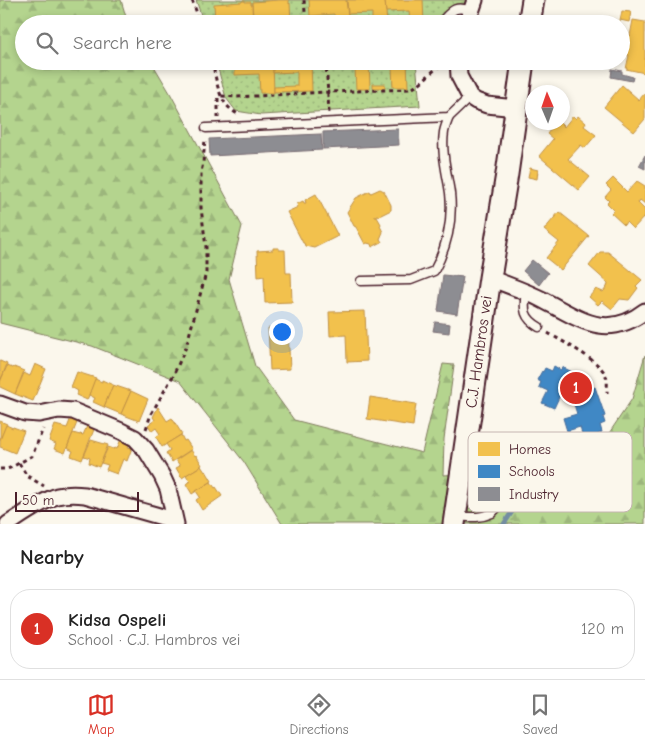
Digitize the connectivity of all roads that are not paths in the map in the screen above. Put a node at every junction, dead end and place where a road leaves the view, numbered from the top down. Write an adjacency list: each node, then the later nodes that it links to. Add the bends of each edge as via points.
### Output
1 (532, 0): 4 (main road)
2 (471, 12): 3 (lane, via 462,7)
3 (448, 15)
4 (530, 15)
5 (459, 70): 7 (street)
6 (522, 70): 8 (main road, C.J. Hambros vei)
7 (470, 97): 8 (street, via 487,105); 9 (lane)
8 (516, 108): 11 (main road, C.J. Hambros vei)
9 (449, 117): 10 (lane); 12 (lane, via 444,131 450,194 449,227 441,258 434,271 411,280)
10 (206, 128)
11 (490, 278): 13 (street, C.J. Hambros vei); 18 (main road, C.J. Hambros vei)
12 (361, 281)
13 (526, 293): 14 (street, C.J. Hambros vei, via 569,315 604,326 634,320); 15 (lane, via 524,311 532,323)
14 (645, 311)
15 (540, 327)
16 (0, 404): 20 (street, via 25,413 72,411 135,438 146,450 168,489)
17 (493, 512): 18 (lane, C.J. Hambros vei)
18 (454, 520)
19 (8, 524): 20 (street, via 46,501 75,494 166,518)
20 (174, 524)

